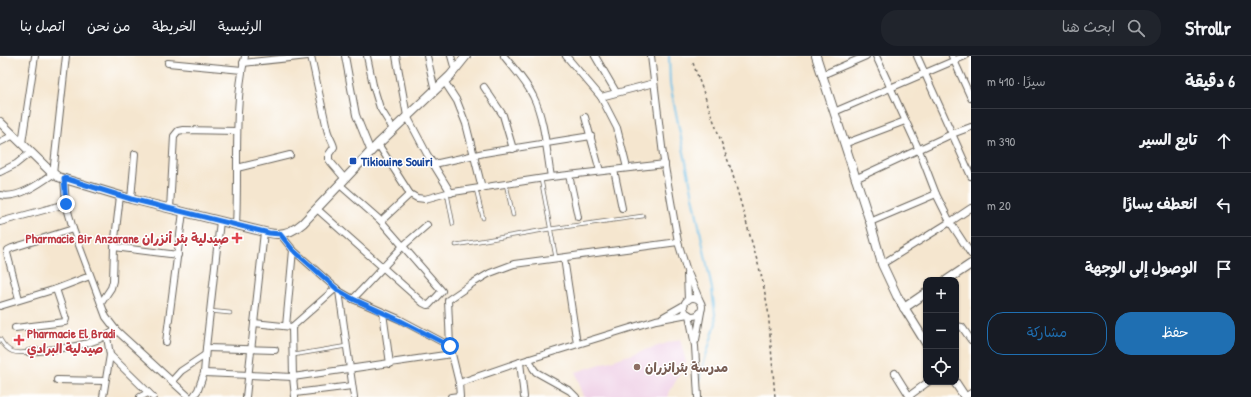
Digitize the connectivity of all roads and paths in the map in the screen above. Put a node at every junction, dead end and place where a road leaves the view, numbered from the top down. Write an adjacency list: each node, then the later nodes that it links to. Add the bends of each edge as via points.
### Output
1 (35, 56): 49 (street)
2 (66, 56): 67 (street)
3 (245, 56): 22 (street)
4 (310, 56): 20 (street); 74 (street, via 327,129 334,145 328,160)
5 (345, 56): 56 (street, via 356,115)
6 (367, 56): 43 (street, via 380,108)
7 (396, 56): 38 (street)
8 (427, 56): 33 (street)
9 (451, 56): 26 (street)
10 (466, 56): 26 (street)
11 (504, 56): 51 (street, via 533,96)
12 (566, 56): 35 (street)
13 (595, 56): 34 (street)
14 (650, 56): 30 (street)
15 (816, 56): 28 (street)
16 (866, 56): 28 (street)
17 (876, 56): 32 (street)
18 (916, 56): 27 (street)
19 (965, 56): 21 (street)
20 (297, 57): 22 (street)
21 (953, 58): 27 (street); 36 (street)
22 (243, 63): 25 (street)
23 (693, 63): 191 (path, via 732,172 762,278 768,310)
24 (168, 64): 25 (street)
25 (242, 70): 44 (street)
26 (455, 70): 29 (street)
27 (925, 73): 32 (street); 45 (street)
28 (822, 75): 37 (street)
29 (444, 81): 33 (street); 59 (street, via 462,113)
30 (654, 83): 34 (street); 61 (street)
31 (484, 88): 53 (street, via 503,115)
32 (890, 88): 37 (street); 40 (street)
33 (435, 90): 38 (street)
34 (616, 92): 35 (street)
35 (601, 97): 63 (street, via 617,128)
36 (971, 98)
37 (834, 112): 52 (street)
38 (407, 116): 43 (street); 60 (street)
39 (585, 117): 47 (street)
40 (905, 121): 52 (street); 54 (street)
41 (0, 122): 46 (street)
42 (971, 127): 45 (street)
43 (393, 129): 50 (street)
44 (237, 131): 62 (street); 86 (street, via 178,131 174,136)
45 (952, 134): 54 (street); 69 (street)
46 (14, 135): 48 (street); 49 (street)
47 (591, 136): 51 (street); 65 (street)
48 (0, 142)
49 (22, 143): 55 (street)
50 (378, 144): 56 (street); 78 (street)
51 (546, 144): 53 (street); 70 (street)
52 (844, 144): 73 (street)
53 (513, 149): 59 (street)
54 (919, 150): 73 (street); 79 (street)
55 (31, 152): 66 (street); 67 (street)
56 (371, 152): 74 (street)
57 (135, 154): 82 (street)
58 (290, 155): 62 (street)
59 (474, 155): 60 (street); 76 (street)
60 (434, 164): 77 (street)
61 (665, 164): 63 (street); 105 (street)
62 (237, 168): 99 (street)
63 (627, 168): 64 (street)
64 (614, 170): 65 (street); 84 (street)
65 (600, 171): 68 (street)
66 (0, 172)
67 (54, 174): 71 (street); 80 (street, via 20,193)
68 (569, 175): 70 (street); 91 (street)
69 (971, 176)
70 (551, 177): 72 (street)
71 (64, 178): 81 (street); 83 (street)
72 (541, 178): 75 (street); 102 (lane)
73 (855, 179): 96 (street)
74 (343, 182): 87 (street); 94 (street)
75 (506, 184): 76 (street); 89 (lane)
76 (479, 188): 77 (street); 92 (lane)
77 (449, 193): 78 (street, via 425,199); 98 (lane)
78 (410, 194): 94 (street)
79 (936, 194): 96 (street); 97 (street)
80 (0, 195)
81 (120, 196): 82 (street); 108 (street)
82 (131, 199): 86 (street)
83 (66, 204): 95 (street); 101 (street)
84 (622, 208)
85 (971, 208): 97 (street)
86 (170, 209): 88 (street)
87 (317, 209): 104 (street, via 298,228); 116 (street)
88 (183, 212): 93 (street); 111 (street)
89 (513, 215)
90 (643, 216): 102 (lane)
91 (578, 217)
92 (483, 218)
93 (220, 221): 99 (street); 132 (street)
94 (381, 221): 107 (street)
95 (0, 222)
96 (870, 222): 114 (street)
97 (950, 222): 110 (street); 114 (street)
98 (453, 224)
99 (236, 225): 103 (street)
100 (427, 225): 107 (street)
101 (73, 229): 118 (street); 124 (street, via 8,250)
102 (550, 229): 106 (lane); 112 (lane)
103 (264, 232): 104 (street); 138 (street)
104 (280, 234): 109 (street)
105 (678, 242): 113 (street); 117 (street)
106 (456, 245)
107 (403, 246): 116 (street); 122 (street)
108 (114, 247): 111 (street); 129 (street, via 113,281)
109 (293, 250): 121 (street); 140 (street)
110 (971, 254)
111 (178, 255): 147 (street)
112 (556, 258): 113 (street); 126 (street, via 514,264 490,273)
113 (564, 258): 148 (street)
114 (882, 264): 131 (street)
115 (970, 266): 119 (street)
116 (383, 267): 122 (street, via 427,305); 125 (street)
117 (686, 268): 127 (street); 128 (street)
118 (90, 276): 120 (street); 129 (street)
119 (952, 277)
120 (56, 289): 124 (street); 141 (street, via 65,322)
121 (338, 289): 125 (street); 140 (street); 149 (street)
122 (442, 291): 126 (street)
123 (923, 296): 131 (street)
124 (20, 299): 130 (street)
125 (353, 299): 135 (street)
126 (448, 300): 150 (street)
127 (700, 300): 128 (street, via 694,298); 133 (street, via 703,306)
128 (686, 302): 136 (street, via 684,308); 137 (street)
129 (101, 303): 142 (street, via 106,317)
130 (0, 306)
131 (904, 308): 144 (street)
132 (209, 311): 134 (lane); 152 (street)
133 (701, 312): 136 (street, via 696,316); 151 (street)
134 (230, 313)
135 (383, 313): 150 (street); 162 (street)
136 (688, 315): 137 (street); 151 (street)
137 (656, 320): 148 (street)
138 (254, 323): 140 (street); 153 (street)
139 (959, 326): 146 (street)
140 (289, 327): 159 (street)
141 (15, 328)
142 (116, 330): 143 (street); 170 (street)
143 (107, 337): 155 (street, via 63,348); 157 (street)
144 (923, 338)
145 (0, 339): 155 (lane, via 13,352)
146 (971, 340)
147 (166, 342)
148 (577, 344): 160 (street)
149 (347, 346): 159 (lane); 163 (street)
150 (450, 346): 156 (street)
151 (695, 346): 190 (street)
152 (206, 348): 153 (street); 158 (street)
153 (251, 349): 154 (street); 166 (street)
154 (275, 350)
155 (30, 352)
156 (452, 354): 162 (street); 171 (street)
157 (110, 355): 169 (street); 175 (street)
158 (205, 355): 164 (street); 170 (street, via 181,371)
159 (293, 355): 167 (street)
160 (529, 359): 161 (street); 189 (street, via 536,372 570,390)
161 (520, 362): 171 (street); 188 (street)
162 (390, 364): 163 (street)
163 (350, 370): 167 (street); 174 (street)
164 (204, 373): 166 (street); 184 (street)
165 (895, 373): 179 (street)
166 (248, 375): 167 (street); 185 (street)
167 (293, 377): 177 (street)
168 (57, 380): 169 (street)
169 (105, 381): 180 (street)
170 (172, 381): 183 (street)
171 (459, 383): 178 (street)
172 (924, 385): 179 (street)
173 (957, 385): 192 (street)
174 (352, 386): 177 (street); 186 (street)
175 (148, 393): 181 (street); 182 (street)
176 (971, 393): 192 (street)
177 (295, 395)
178 (460, 396): 187 (street)
179 (910, 396)
180 (103, 397)
181 (140, 397)
182 (153, 397)
183 (189, 397)
184 (193, 397)
185 (246, 397)
186 (354, 397)
187 (451, 397)
188 (524, 397)
189 (576, 397)
190 (698, 397)
191 (775, 397)
192 (965, 397)

